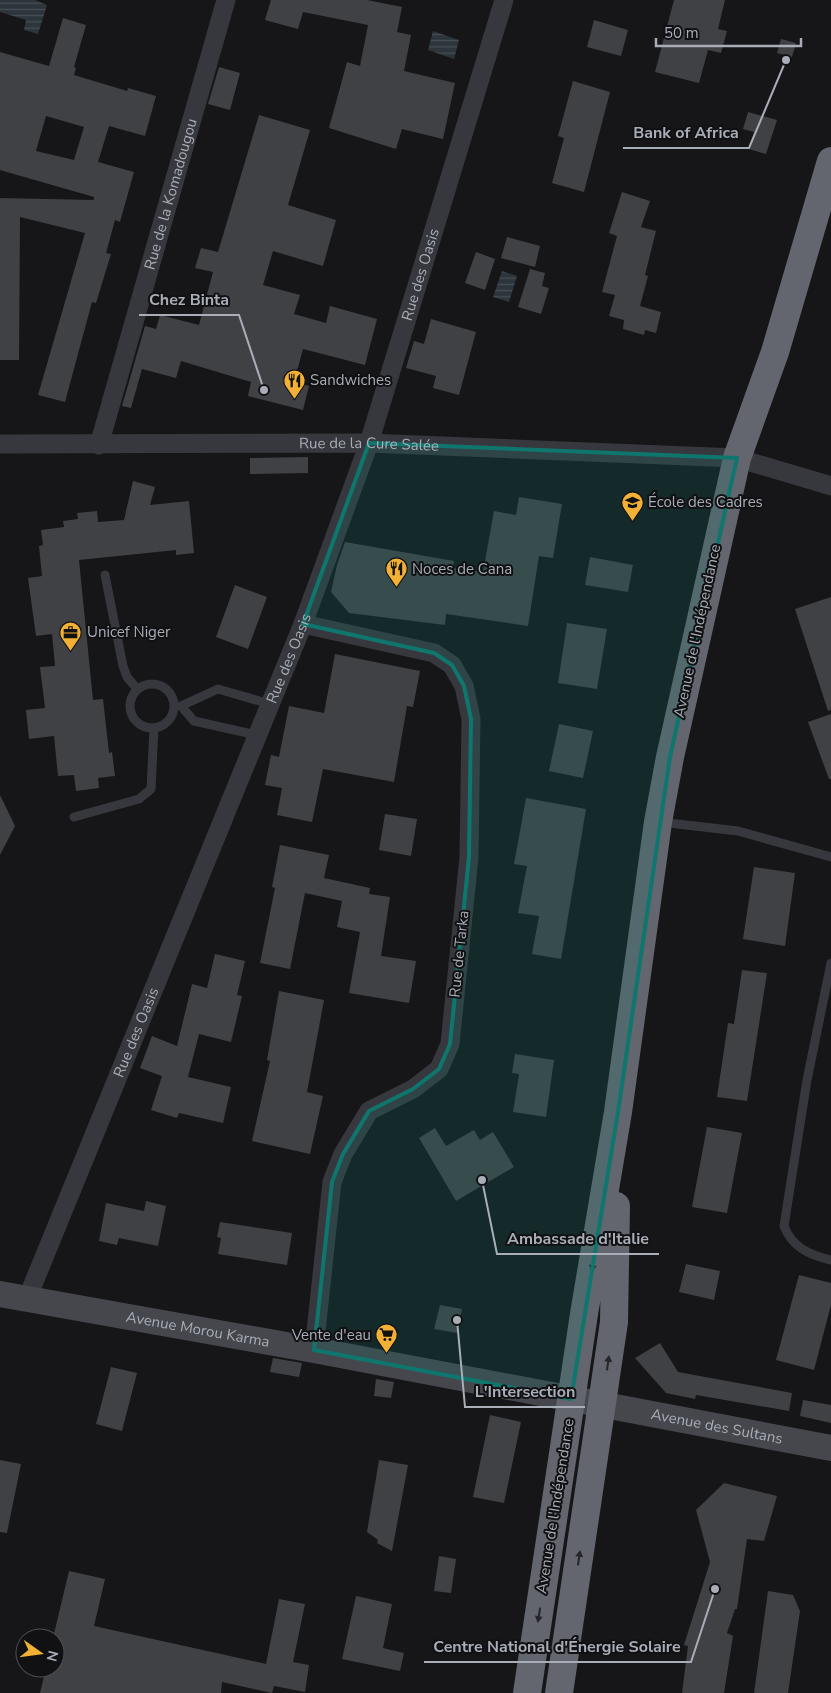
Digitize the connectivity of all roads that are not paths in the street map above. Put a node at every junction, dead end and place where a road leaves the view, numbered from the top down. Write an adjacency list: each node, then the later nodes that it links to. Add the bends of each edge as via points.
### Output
1 (226, 0): 6 (street, Rue de la Komadougou)
2 (504, 0): 4 (street, Rue des Oasis)
3 (831, 161): 7 (highway, Avenue de l'Indépendance, via 775,352)
4 (369, 443): 6 (street, Rue de la Cure Salée); 7 (street, Rue de la Cure Salée); 10 (street, Rue des Oasis)
5 (0, 444): 6 (street, Rue de la Cure Salée)
6 (98, 445)
7 (737, 458): 8 (street, Rue de la Cure Salée); 17 (highway, Avenue de l'Indépendance)
8 (831, 486)
9 (105, 574): 11 (lane, via 123,666)
10 (303, 624): 12 (street, Rue des Oasis); 24 (street, Rue de Tarka, via 434,653 452,665 464,686 471,719 469,857 450,1044 439,1069 413,1089 369,1112 343,1154 332,1182)
11 (137, 689): 13 (lane, via 150,684 164,687); 14 (lane, via 130,702 132,717 143,727)
12 (270, 704): 13 (lane, via 218,690); 15 (street, Rue des Oasis)
13 (178, 705): 14 (lane, via 165,725); 15 (lane, via 194,722)
14 (154, 728): 16 (lane, via 151,789 139,799)
15 (257, 736): 23 (street, Rue des Oasis)
16 (74, 817)
17 (658, 822): 18 (lane, via 738,832); 20 (highway, Avenue de l'Indépendance)
18 (831, 857)
19 (831, 963): 21 (lane, via 807,1080 784,1226 789,1239 797,1247)
20 (618, 1112): 25 (highway, Avenue de l'Indépendance, one-way to 25); 26 (highway, Avenue de l'Indépendance, one-way to 20, via 614,1322)
21 (831, 1260)
22 (0, 1294): 23 (street, Avenue Morou Karma)
23 (27, 1299): 24 (street, Avenue Morou Karma)
24 (314, 1350): 25 (street, Avenue Morou Karma)
25 (571, 1399): 26 (street, Avenue Morou Karma); 28 (highway, Avenue de l'Indépendance, one-way to 28)
26 (601, 1405): 27 (street, Avenue des Sultans); 29 (highway, Avenue de l'Indépendance, one-way to 26)
27 (831, 1448)
28 (527, 1693)
29 (559, 1693)

